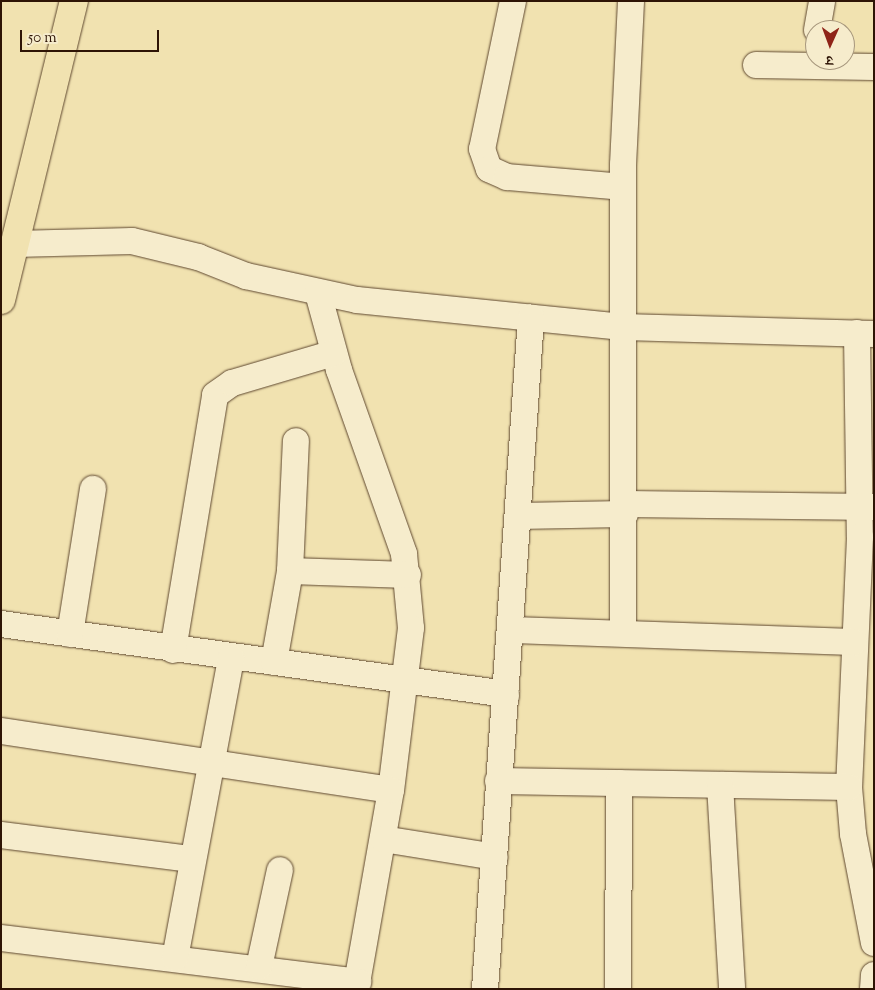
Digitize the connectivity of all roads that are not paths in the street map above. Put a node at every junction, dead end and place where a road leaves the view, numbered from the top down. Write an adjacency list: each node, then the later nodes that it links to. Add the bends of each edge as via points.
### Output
1 (74, 1): 11 (main road)
2 (513, 1): 10 (street, via 485,133 486,164 508,177)
3 (632, 1): 10 (street)
4 (822, 1): 5 (street)
5 (818, 20)
6 (756, 65): 7 (street)
7 (805, 66)
8 (855, 67): 9 (street)
9 (874, 68)
10 (623, 187): 15 (street)
11 (15, 244): 12 (street, via 132,241); 13 (main road)
12 (318, 293): 14 (street); 17 (street)
13 (1, 300)
14 (531, 318): 15 (street); 23 (street)
15 (623, 327): 16 (street); 22 (street)
16 (865, 333): 18 (street)
17 (334, 353): 25 (street, via 394,519); 30 (street, via 232,383 215,395)
18 (866, 428): 21 (street)
19 (296, 441): 24 (street)
20 (93, 490): 29 (street)
21 (867, 507): 22 (street); 31 (street)
22 (626, 509): 23 (street); 28 (street)
23 (518, 516): 27 (street)
24 (290, 570): 25 (street); 33 (street)
25 (408, 575): 34 (street, via 411,628)
26 (1, 624): 29 (street)
27 (512, 630): 28 (street); 35 (street)
28 (623, 633): 31 (street)
29 (70, 634): 30 (street)
30 (173, 650): 32 (street)
31 (860, 653): 41 (street)
32 (231, 658): 33 (street); 37 (street)
33 (274, 662): 34 (street)
34 (407, 681): 35 (street); 42 (street)
35 (506, 694): 38 (street)
36 (1, 731): 37 (street)
37 (209, 765): 42 (street); 46 (street)
38 (498, 781): 39 (street); 45 (street)
39 (619, 783): 40 (street); 55 (street)
40 (720, 785): 41 (street); 56 (street)
41 (849, 787): 49 (street, via 853,834)
42 (391, 790): 44 (street)
43 (1, 835): 46 (street)
44 (383, 839): 45 (street); 53 (street)
45 (494, 857): 54 (street)
46 (191, 859): 50 (street)
47 (280, 870): 51 (street)
48 (1, 938): 50 (street)
49 (874, 943)
50 (175, 958): 51 (street)
51 (259, 967): 53 (street)
52 (874, 975): 57 (street)
53 (357, 985)
54 (486, 989)
55 (618, 989)
56 (732, 989)
57 (872, 989)

